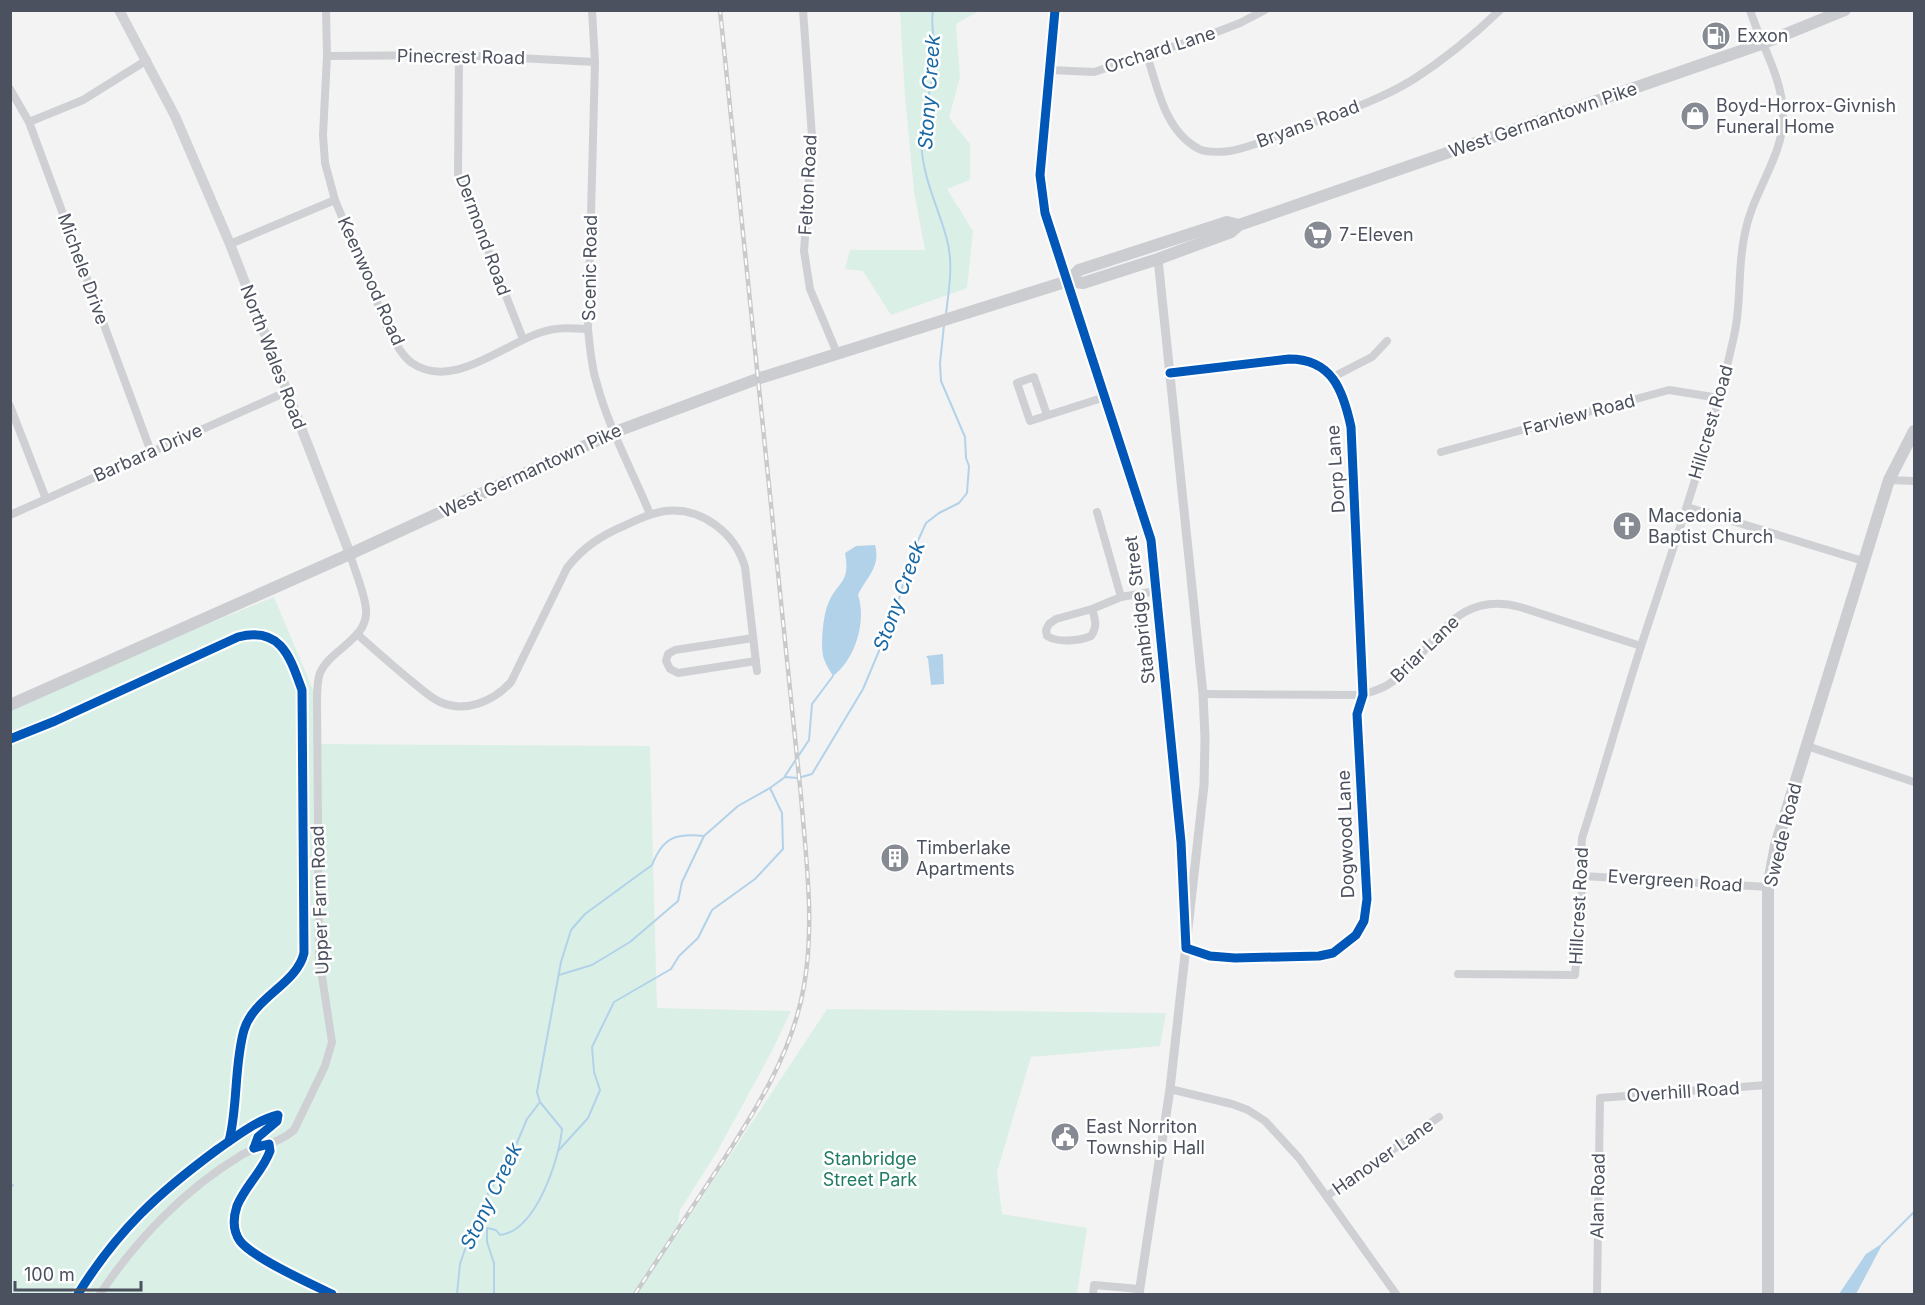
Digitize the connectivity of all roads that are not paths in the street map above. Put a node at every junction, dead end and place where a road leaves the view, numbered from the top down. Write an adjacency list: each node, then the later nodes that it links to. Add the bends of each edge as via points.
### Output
1 (119, 10): 14 (main road, North Wales Road)
2 (326, 10): 12 (street, Keenwood Road)
3 (592, 10): 15 (street, Scenic Road)
4 (804, 10): 27 (street, Felton Road, via 812,137 804,251 810,289)
5 (1055, 10): 16 (street, Stanbridge Street)
6 (1266, 10): 13 (street, Orchard Lane)
7 (1500, 10): 13 (street, Bryans Road, via 1446,57 1377,99 1229,151 1202,150 1180,134 1170,122)
8 (1750, 10): 10 (street, Hillcrest Road)
9 (1845, 10): 10 (main road, West Germantown Pike)
10 (1764, 43): 20 (main road, West Germantown Pike); 32 (street, Hillcrest Road, via 1780,91 1782,134 1748,218 1741,250 1735,334)
11 (459, 55): 12 (street, Pinecrest Road); 15 (street, Pinecrest Road); 25 (street, Dermond Road, via 458,174)
12 (327, 56): 19 (street, Keenwood Road, via 323,135 325,163)
13 (1147, 56): 16 (street, Orchard Lane, via 1094,72)
14 (147, 60): 18 (street, via 83,100); 21 (main road, North Wales Road)
15 (595, 62): 24 (street, Scenic Road)
16 (1050, 70): 23 (street, Stanbridge Street, via 1040,175 1045,213)
17 (10, 89): 18 (street, Michele Drive)
18 (29, 122): 37 (street, Michele Drive)
19 (335, 200): 21 (street); 25 (street, Keenwood Road, via 388,328 412,362 428,369 461,370)
20 (1239, 225): 22 (main road, West Germantown Pike, via 1231,232); 23 (main road, West Germantown Pike, via 1227,222 1079,270)
21 (230, 244): 30 (main road, North Wales Road)
22 (1158, 259): 23 (main road, West Germantown Pike, via 1083,283); 28 (street, Stanbridge Street)
23 (1068, 281): 27 (main road, West Germantown Pike); 31 (street, Stanbridge Street)
24 (588, 328): 25 (street, Keenwood Road, via 566,327); 36 (street, Scenic Road, via 596,383)
25 (523, 339)
26 (1387, 341): 29 (street, via 1372,357)
27 (837, 353): 36 (main road, West Germantown Pike)
28 (1170, 373): 29 (street, via 1305,359); 56 (street, Stanbridge Street)
29 (1333, 377): 57 (street, Dorp Lane, via 1341,389 1351,427)
30 (286, 392): 37 (street, Barbara Drive); 46 (main road, North Wales Road)
31 (1106, 397): 34 (street); 48 (street, Stanbridge Street, via 1151,540)
32 (1719, 398): 38 (street, Farview Road, via 1669,390); 42 (street, Hillcrest Road)
33 (10, 406): 41 (street)
34 (1047, 415): 34 (street, via 1030,421 1017,383 1034,377)
35 (1914, 431): 39 (main road, Swede Road)
36 (615, 432): 44 (street, Scenic Road); 46 (main road, West Germantown Pike)
37 (151, 452): 41 (street, Barbara Drive)
38 (1441, 452)
39 (1889, 480): 40 (street); 47 (main road, Swede Road)
40 (1914, 481)
41 (46, 499): 45 (street, Barbara Drive)
42 (1687, 507): 47 (street); 53 (street, Hillcrest Road)
43 (1097, 512): 49 (street)
44 (650, 514): 51 (street, via 596,538 572,561 510,682 486,702 457,706 439,702); 52 (street, via 679,511 699,516 724,531 738,549 745,567)
45 (10, 515)
46 (350, 554): 51 (street, North Wales Road, via 366,612); 58 (main road, West Germantown Pike)
47 (1863, 561): 59 (main road, Swede Road)
48 (1156, 591): 49 (street); 63 (street, Stanbridge Street, via 1181,842)
49 (1121, 597): 50 (street)
50 (1092, 609): 50 (street, via 1056,619 1049,624 1047,636 1061,640 1091,636 1096,622)
51 (357, 634): 71 (street, Upper Farm Road, via 327,662 318,689 319,957 332,1042 326,1066 294,1130 239,1156 194,1190 141,1239)
52 (753, 638): 54 (street); 54 (street, via 675,650 666,661 678,673)
53 (1641, 646): 57 (street, Briar Lane, via 1520,607 1491,603 1476,606 1450,622 1388,685); 61 (street, Hillcrest Road, via 1582,838)
54 (756, 661): 55 (street)
55 (757, 671)
56 (1203, 694): 57 (street, Briar Lane); 63 (street, Stanbridge Street, via 1204,784)
57 (1363, 695): 63 (street, Dogwood Lane, via 1357,714 1367,899 1364,921 1356,935 1333,953 1319,956 1235,958 1210,956)
58 (10, 705)
59 (1807, 746): 60 (street); 62 (main road, Swede Road, via 1776,845)
60 (1914, 782)
61 (1583, 876): 62 (street, Evergreen Road); 64 (street, Hillcrest Road, via 1575,975)
62 (1768, 887): 65 (main road, Swede Road)
63 (1186, 948): 66 (street, Stanbridge Street)
64 (1458, 974)
65 (1766, 1085): 67 (street, Overhill Road); 75 (main road, Swede Road)
66 (1170, 1089): 69 (street, via 1232,1104 1265,1121); 70 (street, Stanbridge Street)
67 (1600, 1098): 74 (street, Alan Road)
68 (1439, 1117): 69 (street, Hanover Lane)
69 (1327, 1196): 73 (street)
70 (1139, 1292): 72 (street, via 1094,1285)
71 (100, 1294)
72 (1093, 1294)
73 (1396, 1294)
74 (1597, 1294)
75 (1768, 1294)

